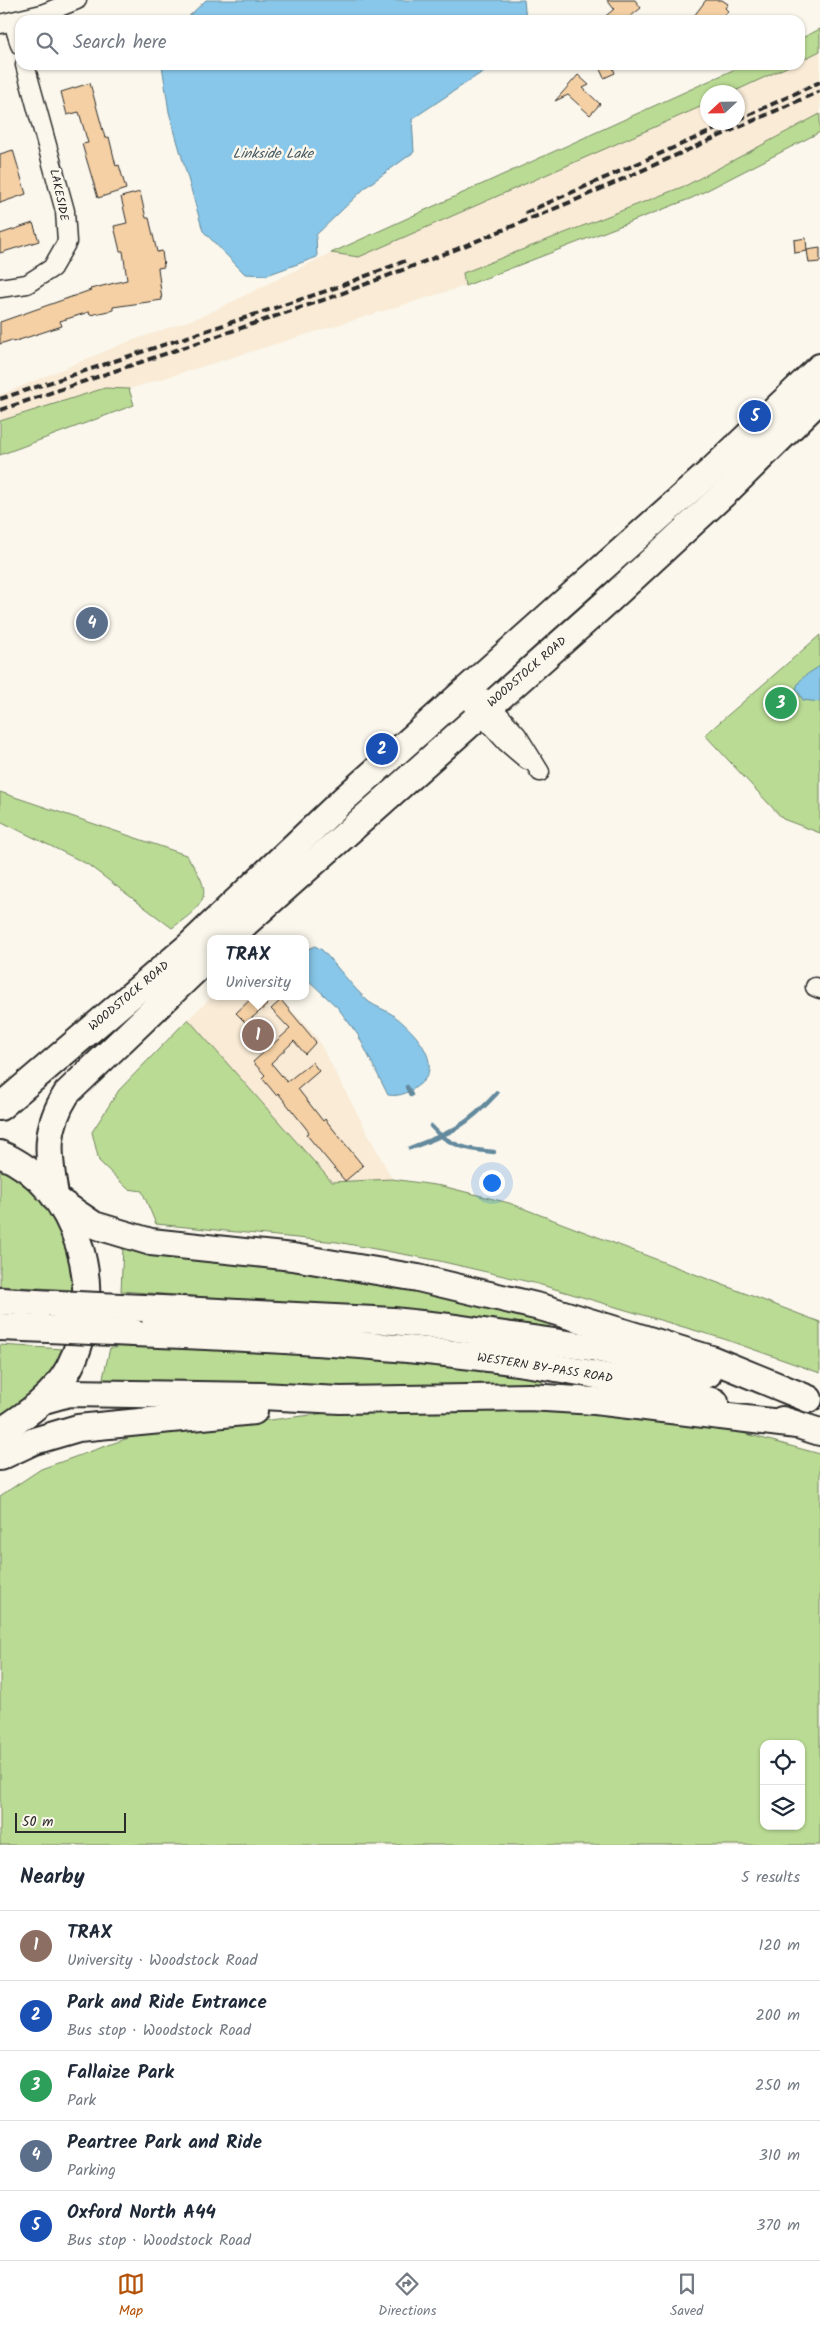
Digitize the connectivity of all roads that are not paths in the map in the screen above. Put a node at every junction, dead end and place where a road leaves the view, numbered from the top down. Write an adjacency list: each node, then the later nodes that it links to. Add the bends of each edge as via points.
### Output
1 (77, 0): 2 (street)
2 (38, 15)
3 (7, 23): 4 (street)
4 (15, 37)
5 (26, 70): 6 (street, LAKESIDE, via 65,211 67,242 52,268 27,284)
6 (0, 288)
7 (820, 368): 9 (highway, via 712,471)
8 (820, 399): 10 (highway, WOODSTOCK ROAD, via 721,497)
9 (467, 689): 10 (street); 13 (highway, WOODSTOCK ROAD, via 189,946)
10 (485, 709): 11 (highway, WOODSTOCK ROAD)
11 (232, 935)
12 (207, 959): 15 (highway, WOODSTOCK ROAD, via 67,1093 59,1105 50,1128 50,1155)
13 (0, 1107)
14 (0, 1154): 15 (highway, via 34,1175)
15 (57, 1199): 19 (highway, via 72,1226 83,1258 86,1316 78,1349 68,1370); 21 (highway, via 94,1225 150,1242 293,1256 418,1278 544,1308 711,1359)
16 (0, 1301): 17 (highway, bridge, via 143,1308)
17 (266, 1326): 18 (highway, bridge, via 134,1333); 21 (highway, via 393,1321 596,1348); 22 (highway, WESTERN BY-PASS ROAD, via 505,1360 666,1389)
18 (0, 1327)
19 (44, 1400): 20 (highway, via 78,1393); 23 (highway)
20 (340, 1400): 22 (highway, via 539,1398 595,1401); 24 (highway, via 269,1410 94,1425 34,1441)
21 (815, 1400)
22 (809, 1428)
23 (0, 1432)
24 (0, 1456)

